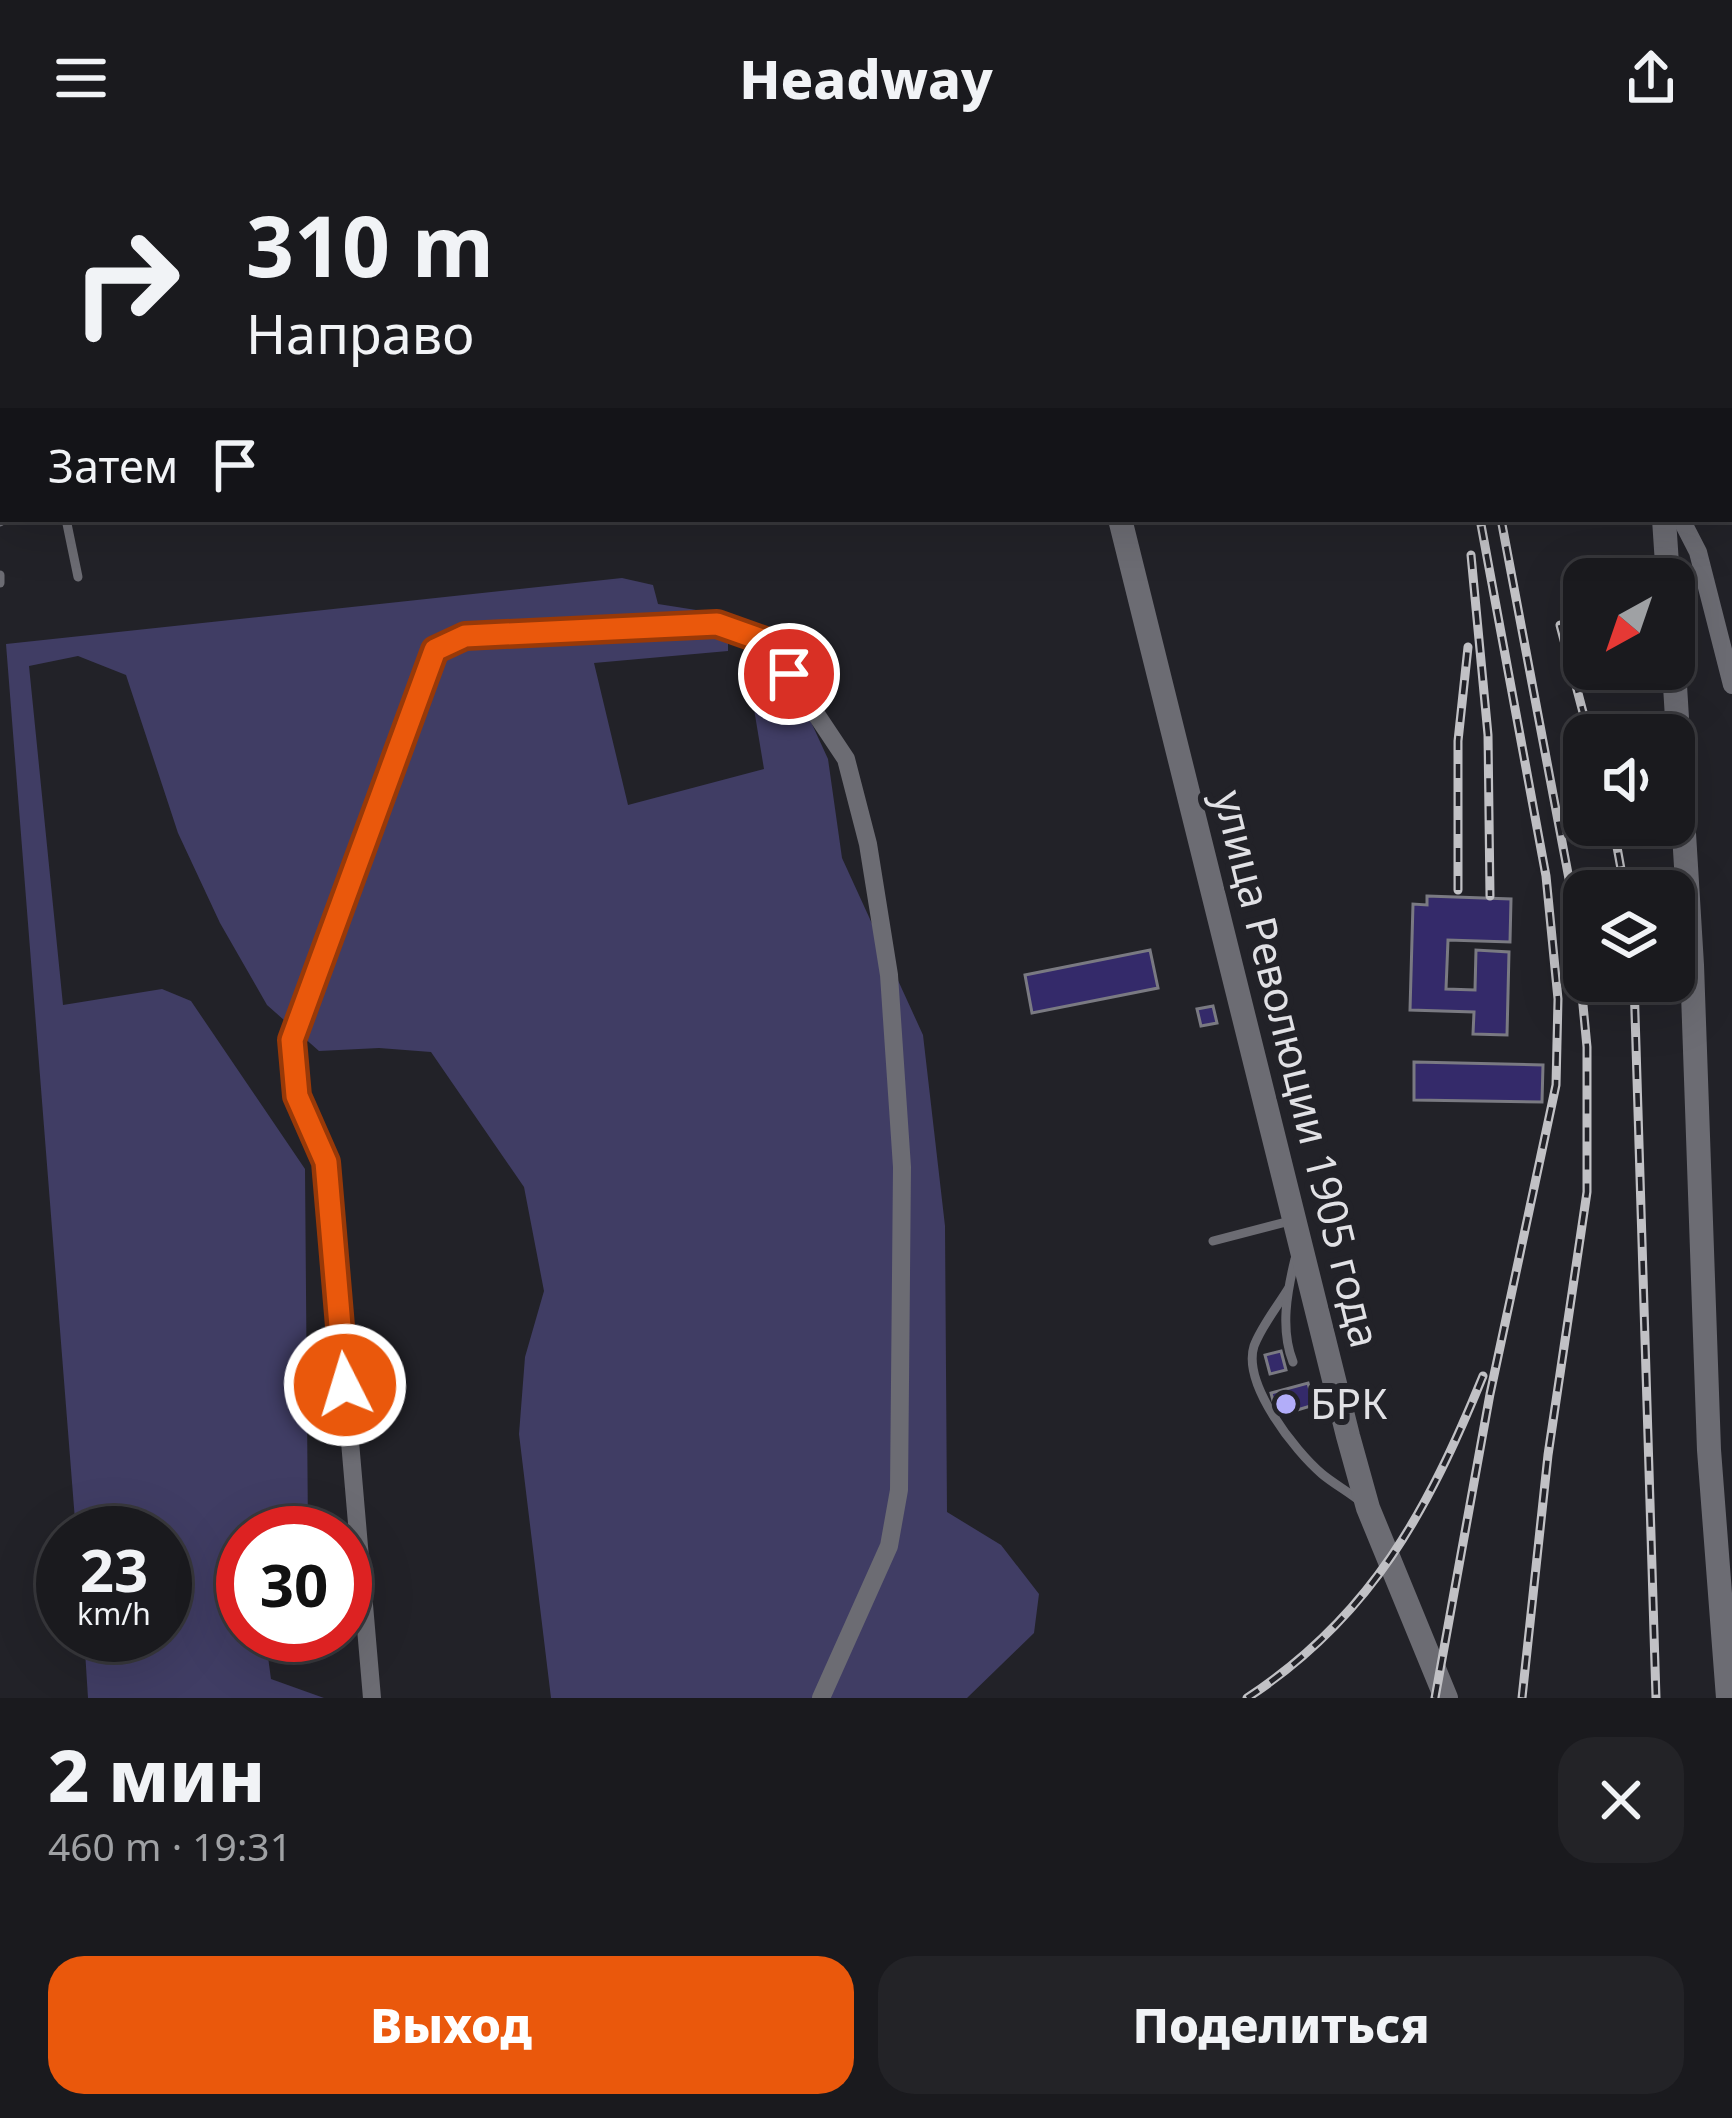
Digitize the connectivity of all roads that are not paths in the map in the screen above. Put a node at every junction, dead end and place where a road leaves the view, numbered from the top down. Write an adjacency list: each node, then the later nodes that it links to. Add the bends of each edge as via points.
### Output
1 (67, 522): 6 (lane)
2 (1121, 522): 9 (main road, улица Революции 1905 года)
3 (1664, 522): 5 (main road)
4 (1683, 522): 7 (street, via 1698,552)
5 (1667, 558)
6 (78, 577)
7 (1732, 685)
8 (1674, 690): 17 (main road, via 1693,965 1708,1450)
9 (1297, 1231): 10 (lane); 11 (lane); 13 (main road, улица Революции 1905 года)
10 (1213, 1241)
11 (1288, 1289): 12 (lane); 13 (lane, via 1255,1344 1263,1397 1319,1472)
12 (1293, 1362)
13 (1368, 1508): 16 (main road, улица Революции 1905 года)
14 (372, 1698): 15 (street, via 326,1162 297,1096 292,1040 435,650 465,636 717,624 768,642 846,759 890,975 902,1167 899,1490 889,1546)
15 (821, 1698)
16 (1447, 1698)
17 (1728, 1698)

